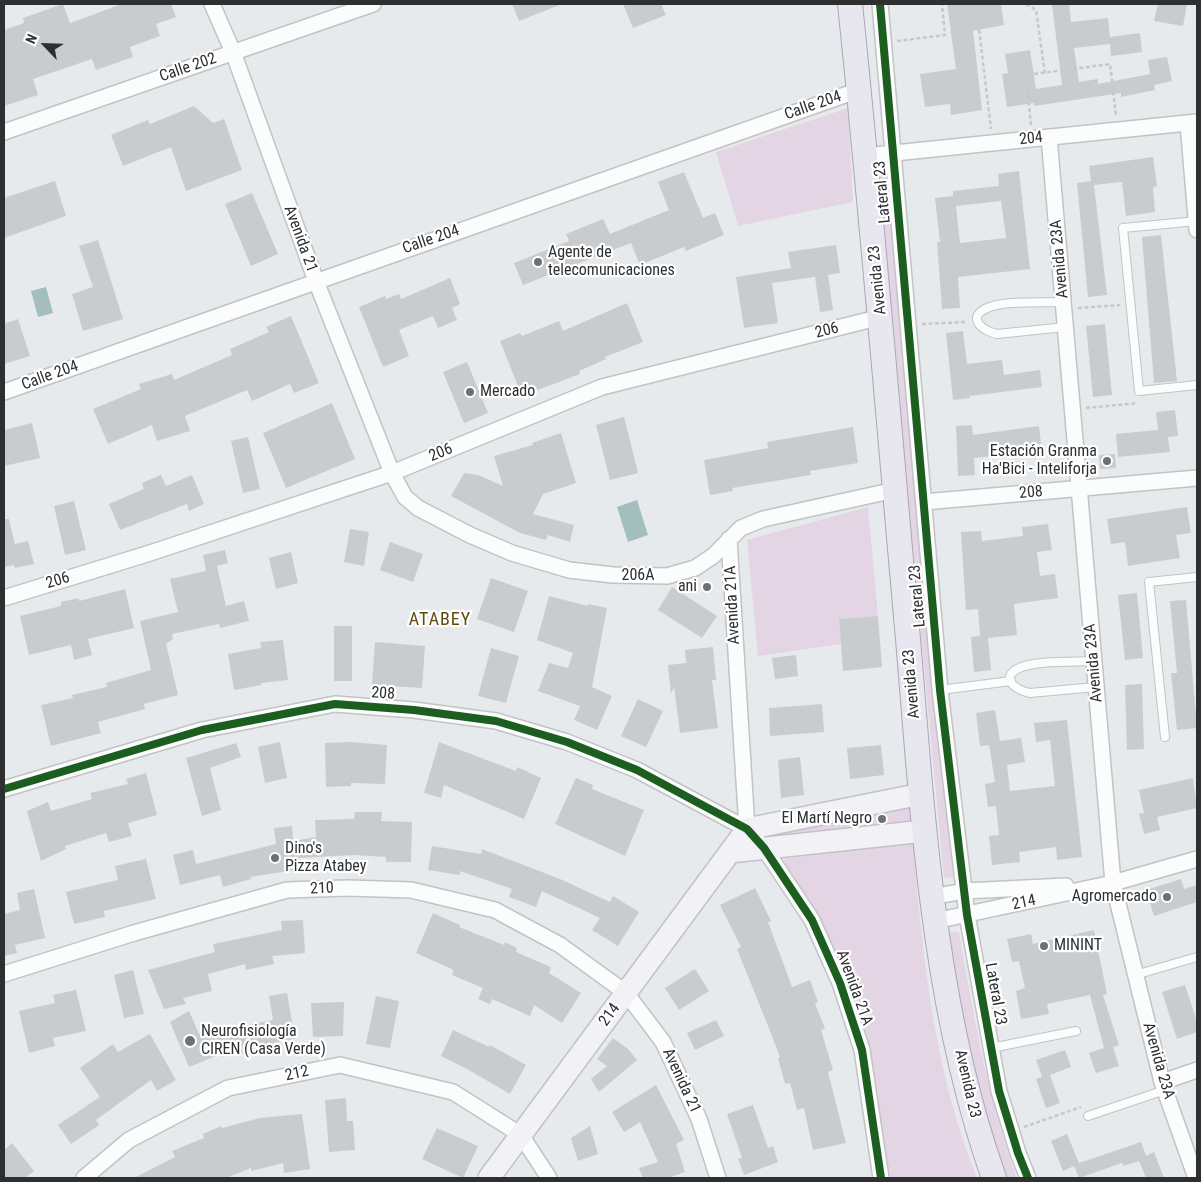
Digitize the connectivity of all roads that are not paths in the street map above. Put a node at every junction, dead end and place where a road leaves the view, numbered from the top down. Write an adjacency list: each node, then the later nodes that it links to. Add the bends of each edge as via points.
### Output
1 (212, 4): 5 (street, Avenida 21)
2 (373, 4): 5 (street, Calle 202)
3 (850, 4): 6 (main road, Avenida 23)
4 (880, 4): 10 (street, Lateral 23)
5 (233, 52): 8 (street, Calle 202); 13 (street, Avenida 21)
6 (859, 90): 11 (main road, Avenida 23); 13 (street, Calle 204)
7 (1193, 122): 9 (street, 204); 12 (street)
8 (4, 132)
9 (1049, 137): 10 (street, 204); 14 (street, Avenida 23A)
10 (893, 153): 11 (street, 204); 23 (street, Lateral 23)
11 (865, 156): 15 (main road, Avenida 23)
12 (1197, 226): 17 (lane, via 1123,228 1139,391)
13 (316, 281): 18 (street, Calle 204); 19 (street, Avenida 21)
14 (1063, 305): 16 (street, Avenida 23A); 16 (lane, via 996,305 983,310 978,321 986,332 997,334)
15 (881, 317): 19 (street, 206, via 602,387); 22 (main road, Avenida 23)
16 (1065, 327): 21 (street, Avenida 23A)
17 (1197, 385)
18 (4, 392)
19 (392, 473): 24 (street, 206A, via 405,497 418,508 512,554 569,570 613,576 667,576 695,568 713,556); 26 (street, 206)
20 (1197, 478): 21 (street, 208)
21 (1079, 489): 23 (street, 208); 27 (street, Avenida 23A)
22 (895, 490): 24 (street, 206A, via 763,519 741,528); 33 (main road, Avenida 23)
23 (924, 502): 30 (street, Lateral 23)
24 (729, 539): 34 (street, Avenida 21A)
25 (1197, 576): 31 (lane, via 1149,582)
26 (4, 598)
27 (1094, 661): 28 (lane, via 1029,665 1016,670); 29 (street, Avenida 23A)
28 (1011, 681): 29 (lane, via 1019,691 1030,693); 30 (lane)
29 (1096, 686): 39 (street, Avenida 23A)
30 (940, 690): 40 (street, Lateral 23)
31 (1165, 737)
32 (4, 789): 34 (street, 208, via 202,730 335,704 496,721 567,742 637,770)
33 (921, 794): 34 (street); 35 (main road, Avenida 23)
34 (747, 829): 36 (street, Avenida 21A); 37 (street, 214)
35 (924, 831): 36 (street); 41 (main road, Avenida 23)
36 (764, 848): 37 (street); 58 (street, Avenida 21A, via 812,920 840,983 862,1050)
37 (730, 852): 47 (street, 214)
38 (1197, 859): 39 (street, 214)
39 (1113, 883): 40 (street, 214); 42 (street, 214); 46 (street, Avenida 23A)
40 (964, 891): 41 (street, 214); 42 (street, Lateral 23)
41 (932, 897): 43 (main road, Avenida 23)
42 (967, 915): 43 (street, 214); 49 (street, Lateral 23)
43 (935, 921): 59 (main road, Avenida 23, via 948,999 978,1132)
44 (1197, 957): 46 (lane)
45 (4, 974): 47 (street, 210, via 287,890 348,888 411,890 495,910 560,946)
46 (1135, 975): 51 (street, Avenida 23A)
47 (626, 993): 53 (street, 214); 57 (street, Avenida 21, via 663,1042 699,1119)
48 (1076, 1031): 49 (lane)
49 (991, 1048): 60 (street, Lateral 23, via 999,1091)
50 (1197, 1070): 51 (street)
51 (1164, 1086): 52 (lane); 61 (street, Avenida 23A)
52 (1088, 1116)
53 (521, 1135): 54 (street, 212, via 453,1092 340,1065 228,1088 129,1140); 55 (street, 214); 56 (street)
54 (84, 1178)
55 (489, 1178)
56 (549, 1178)
57 (718, 1178)
58 (882, 1178)
59 (994, 1178)
60 (1028, 1178)
61 (1196, 1178)

